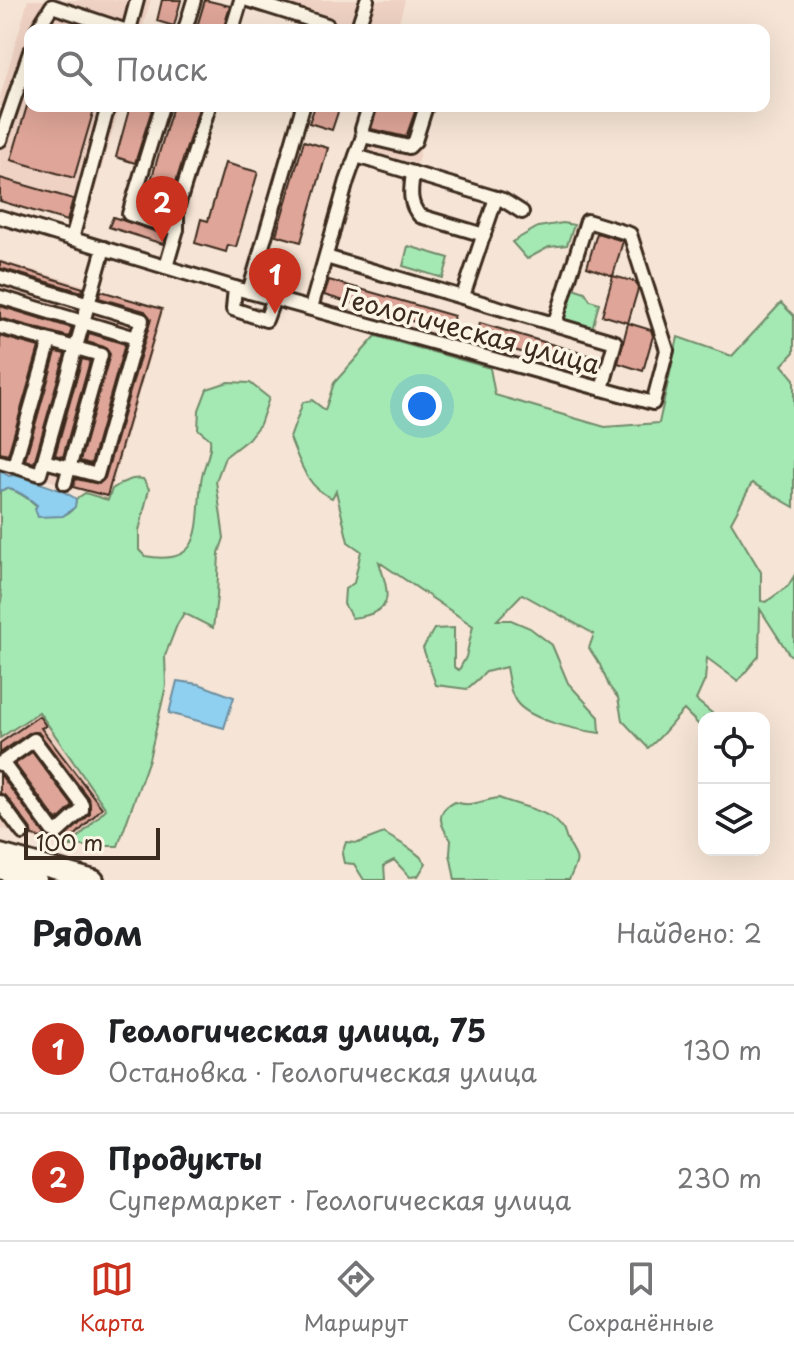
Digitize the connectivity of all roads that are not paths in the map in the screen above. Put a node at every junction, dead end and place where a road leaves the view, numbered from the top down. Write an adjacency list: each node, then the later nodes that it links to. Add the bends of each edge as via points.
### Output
1 (137, 0): 9 (street)
2 (194, 0): 10 (street)
3 (241, 0): 11 (street)
4 (248, 0): 12 (street)
5 (367, 0): 6 (street)
6 (360, 21)
7 (41, 24): 8 (street, via 52,6)
8 (108, 24)
9 (128, 24)
10 (187, 24)
11 (234, 24)
12 (324, 24)
13 (24, 70): 23 (street)
14 (106, 112): 31 (street)
15 (160, 112): 29 (street, via 129,214)
16 (207, 112): 20 (street)
17 (300, 112): 37 (street, via 265,211)
18 (367, 112): 22 (street)
19 (424, 112): 22 (street, via 409,147)
20 (202, 128): 21 (street); 29 (street, via 177,209)
21 (218, 132)
22 (363, 136): 24 (street)
23 (0, 140)
24 (356, 156): 25 (street); 33 (street)
25 (413, 173): 26 (street); 30 (street, via 411,201 420,216)
26 (496, 198): 27 (street); 30 (street)
27 (522, 212)
28 (0, 217): 31 (street, Геологическая улица)
29 (177, 229): 34 (street)
30 (484, 235): 38 (street)
31 (72, 239): 32 (street, Геологическая улица)
32 (104, 248): 34 (street, Геологическая улица); 41 (street)
33 (326, 257): 38 (street); 42 (street)
34 (166, 267): 36 (street, Геологическая улица)
35 (0, 277): 41 (street)
36 (235, 288): 37 (street, Геологическая улица); 40 (street, via 233,309 266,320)
37 (249, 292): 40 (street, Геологическая улица)
38 (463, 296): 44 (street)
39 (0, 297): 43 (street)
40 (274, 298): 42 (street, Геологическая улица)
41 (88, 305): 43 (street); 46 (street, via 142,320)
42 (311, 308): 49 (street, Геологическая улица)
43 (83, 322): 46 (street); 48 (street)
44 (555, 323): 49 (street, via 615,342); 49 (street, Геологическая улица, via 587,221 630,234 667,350 653,403)
45 (0, 327): 47 (street)
46 (136, 338): 53 (street, via 97,475)
47 (50, 341): 48 (street); 52 (street)
48 (76, 348): 50 (street); 53 (street, via 101,355)
49 (602, 389)
50 (44, 461): 52 (street, via 40,474); 53 (street)
51 (0, 462): 52 (street)
52 (14, 466)
53 (69, 467): 54 (street)
54 (65, 483)
55 (1, 763): 55 (street, via 34,740 82,810 58,832 52,830)
56 (0, 802): 57 (street)
57 (23, 833)
58 (0, 854): 61 (highway)
59 (0, 869): 60 (highway)
60 (37, 880)
61 (94, 880)

